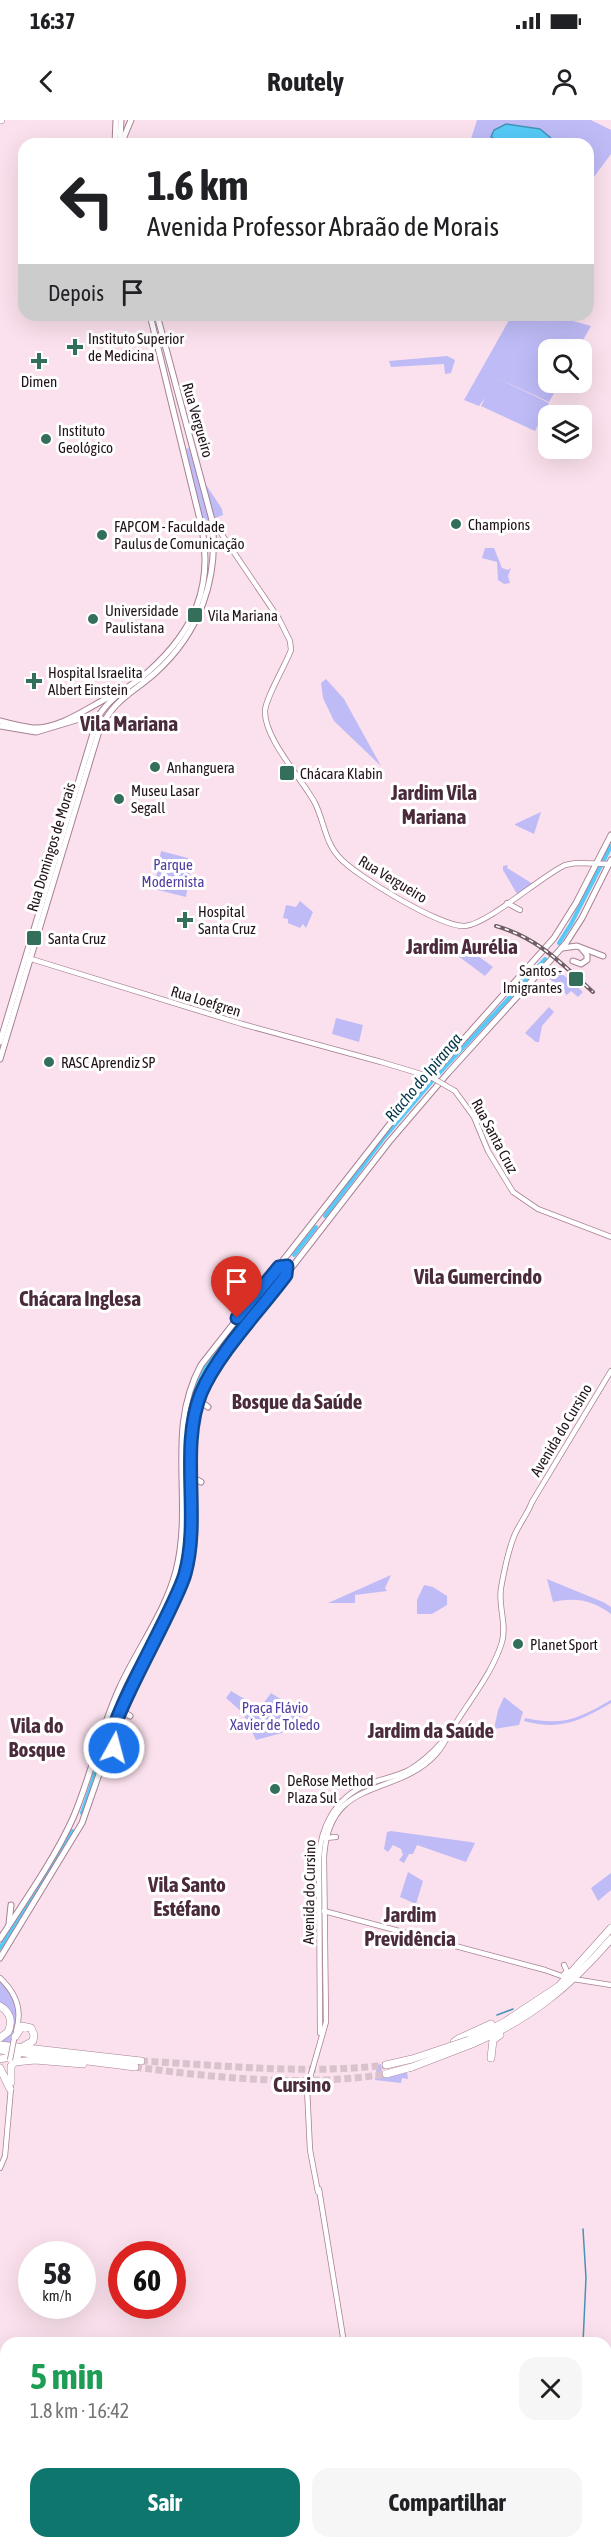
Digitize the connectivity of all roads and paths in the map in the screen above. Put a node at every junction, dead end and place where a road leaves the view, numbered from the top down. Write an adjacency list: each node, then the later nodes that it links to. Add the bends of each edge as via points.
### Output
1 (118, 120): 3 (main road); 4 (main road)
2 (131, 120): 5 (main road)
3 (116, 138)
4 (120, 138)
5 (124, 138)
6 (151, 321): 11 (main road, Rua Vergueiro, via 201,523 206,564 192,617)
7 (159, 321): 8 (main road, Rua Vergueiro)
8 (212, 520): 9 (main road, Rua Domingos de Morais); 10 (main road, Rua Vergueiro)
9 (213, 528): 10 (main road); 15 (main road, Rua Domingos de Morais, via 210,586 188,634 162,666 122,697)
10 (220, 529): 24 (main road, Rua Vergueiro, via 291,641 291,650 265,714 290,768 314,801 332,847 344,863 454,926 471,925)
11 (164, 655): 12 (main road, Rua Domingos de Morais, via 148,672)
12 (117, 693): 14 (main road, Rua Domingos de Morais); 16 (main road, via 80,715 42,727)
13 (88, 717): 14 (main road); 17 (main road); 18 (main road, via 36,732)
14 (98, 717): 15 (main road); 17 (main road, Rua Domingos de Morais)
15 (106, 717): 20 (main road, Rua Domingos de Morais)
16 (0, 721)
17 (95, 724): 19 (main road, Rua Domingos de Morais)
18 (0, 726)
19 (92, 734): 20 (main road); 29 (main road, Rua Domingos de Morais)
20 (96, 741): 29 (main road, Rua Domingos de Morais)
21 (611, 835): 22 (main road)
22 (598, 863): 23 (main road, Rua Vergueiro); 24 (main road, Rua Vergueiro, via 565,865); 34 (main road, via 554,938 404,1106)
23 (609, 863): 26 (main road)
24 (507, 903): 25 (main road)
25 (520, 910)
26 (572, 935): 27 (main road); 28 (main road, via 577,944 604,955)
27 (562, 948): 28 (main road); 35 (main road, via 432,1091)
28 (580, 948): 30 (main road, via 587,960 581,964)
29 (28, 958): 31 (main road, Rua Domingos de Morais); 32 (main road, Rua Domingos de Morais); 33 (main road, Rua Loefgren, bridge, via 431,1077)
30 (573, 961)
31 (0, 1042)
32 (0, 1059)
33 (454, 1091): 38 (main road, Rua Santa Cruz, via 474,1117 488,1151 516,1196)
34 (322, 1209): 35 (main road, via 323,1220); 39 (main road)
35 (333, 1214): 37 (main road)
36 (320, 1222): 37 (main road)
37 (320, 1231): 40 (main road)
38 (611, 1237)
39 (292, 1249): 40 (main road, via 291,1259); 41 (main road)
40 (300, 1258): 42 (main road)
41 (279, 1267): 42 (main road, via 287,1266); 52 (main road, via 204,1359 187,1396 181,1424 183,1528 176,1571 166,1602 124,1677)
42 (286, 1275): 44 (main road, via 220,1360)
43 (611, 1371): 49 (main road, Avenida do Cursino, via 511,1536)
44 (199, 1400): 45 (main road); 46 (main road, via 193,1423)
45 (208, 1407)
46 (192, 1477): 47 (main road); 50 (main road, via 191,1544)
47 (201, 1482)
48 (499, 1571): 49 (main road)
49 (503, 1578): 55 (main road, Avenida do Cursino, via 501,1644)
50 (179, 1594): 51 (main road); 52 (main road)
51 (183, 1601)
52 (117, 1709): 53 (main road); 54 (main road); 56 (main road)
53 (130, 1716)
54 (110, 1739): 56 (main road); 57 (main road); 63 (main road)
55 (445, 1739): 58 (main road, Avenida do Cursino); 59 (main road, Avenida do Cursino)
56 (101, 1740): 62 (main road)
57 (114, 1748)
58 (434, 1749): 59 (main road); 61 (main road, Avenida do Cursino)
59 (429, 1760): 64 (main road, Avenida do Cursino, via 408,1775 352,1798)
60 (398, 1769): 61 (main road)
61 (394, 1776): 64 (main road, Avenida do Cursino, via 348,1796 335,1809)
62 (82, 1793): 63 (main road, via 78,1813); 68 (main road, via 71,1822)
63 (86, 1820): 76 (main road)
64 (327, 1826): 65 (main road); 66 (main road, Avenida do Cursino); 66 (main road, via 335,1837); 67 (main road, Avenida do Cursino)
65 (318, 1830)
66 (326, 1838): 67 (main road); 69 (main road, Avenida do Cursino)
67 (320, 1841): 69 (main road, Avenida do Cursino)
68 (24, 1900): 70 (main road); 70 (main road, via 11,1904)
69 (322, 1910): 79 (main road); 86 (main road, Avenida do Cursino, via 326,2022)
70 (9, 1924): 72 (main road)
71 (611, 1928): 78 (highway)
72 (0, 1939)
73 (611, 1939): 75 (highway)
74 (611, 1947): 75 (highway)
75 (601, 1951): 78 (highway)
76 (0, 1958)
77 (564, 1965): 79 (main road)
78 (578, 1971): 79 (highway); 81 (main road)
79 (564, 1976): 81 (main road); 84 (highway, via 559,1986); 84 (highway, via 562,1991)
80 (0, 1978): 88 (main road, via 18,2003 20,2017)
81 (594, 1982): 82 (main road)
82 (611, 1985)
83 (0, 2006): 87 (highway, via 11,2021 9,2032)
84 (524, 2013): 89 (highway); 93 (highway, via 458,2039); 95 (highway, via 519,2023 494,2039)
85 (312, 2029): 86 (main road)
86 (322, 2030): 104 (main road, Avenida do Cursino, via 307,2088 309,2143)
87 (0, 2038)
88 (15, 2038): 91 (highway, via 22,2026 33,2029 33,2041); 97 (main road, bridge)
89 (471, 2042): 99 (highway, bridge); 101 (highway, bridge)
90 (0, 2045): 91 (highway)
91 (20, 2047): 98 (highway, via 138,2064)
92 (0, 2050): 94 (highway)
93 (454, 2053)
94 (49, 2056): 96 (highway, via 15,2055); 98 (highway)
95 (491, 2058)
96 (0, 2059)
97 (9, 2061): 100 (highway, via 8,2066); 102 (main road)
98 (108, 2063): 102 (highway, via 15,2062 11,2066)
99 (386, 2065)
100 (0, 2068): 102 (highway)
101 (386, 2074)
102 (11, 2085): 103 (main road, via 6,2150)
103 (0, 2168)
104 (343, 2337)

